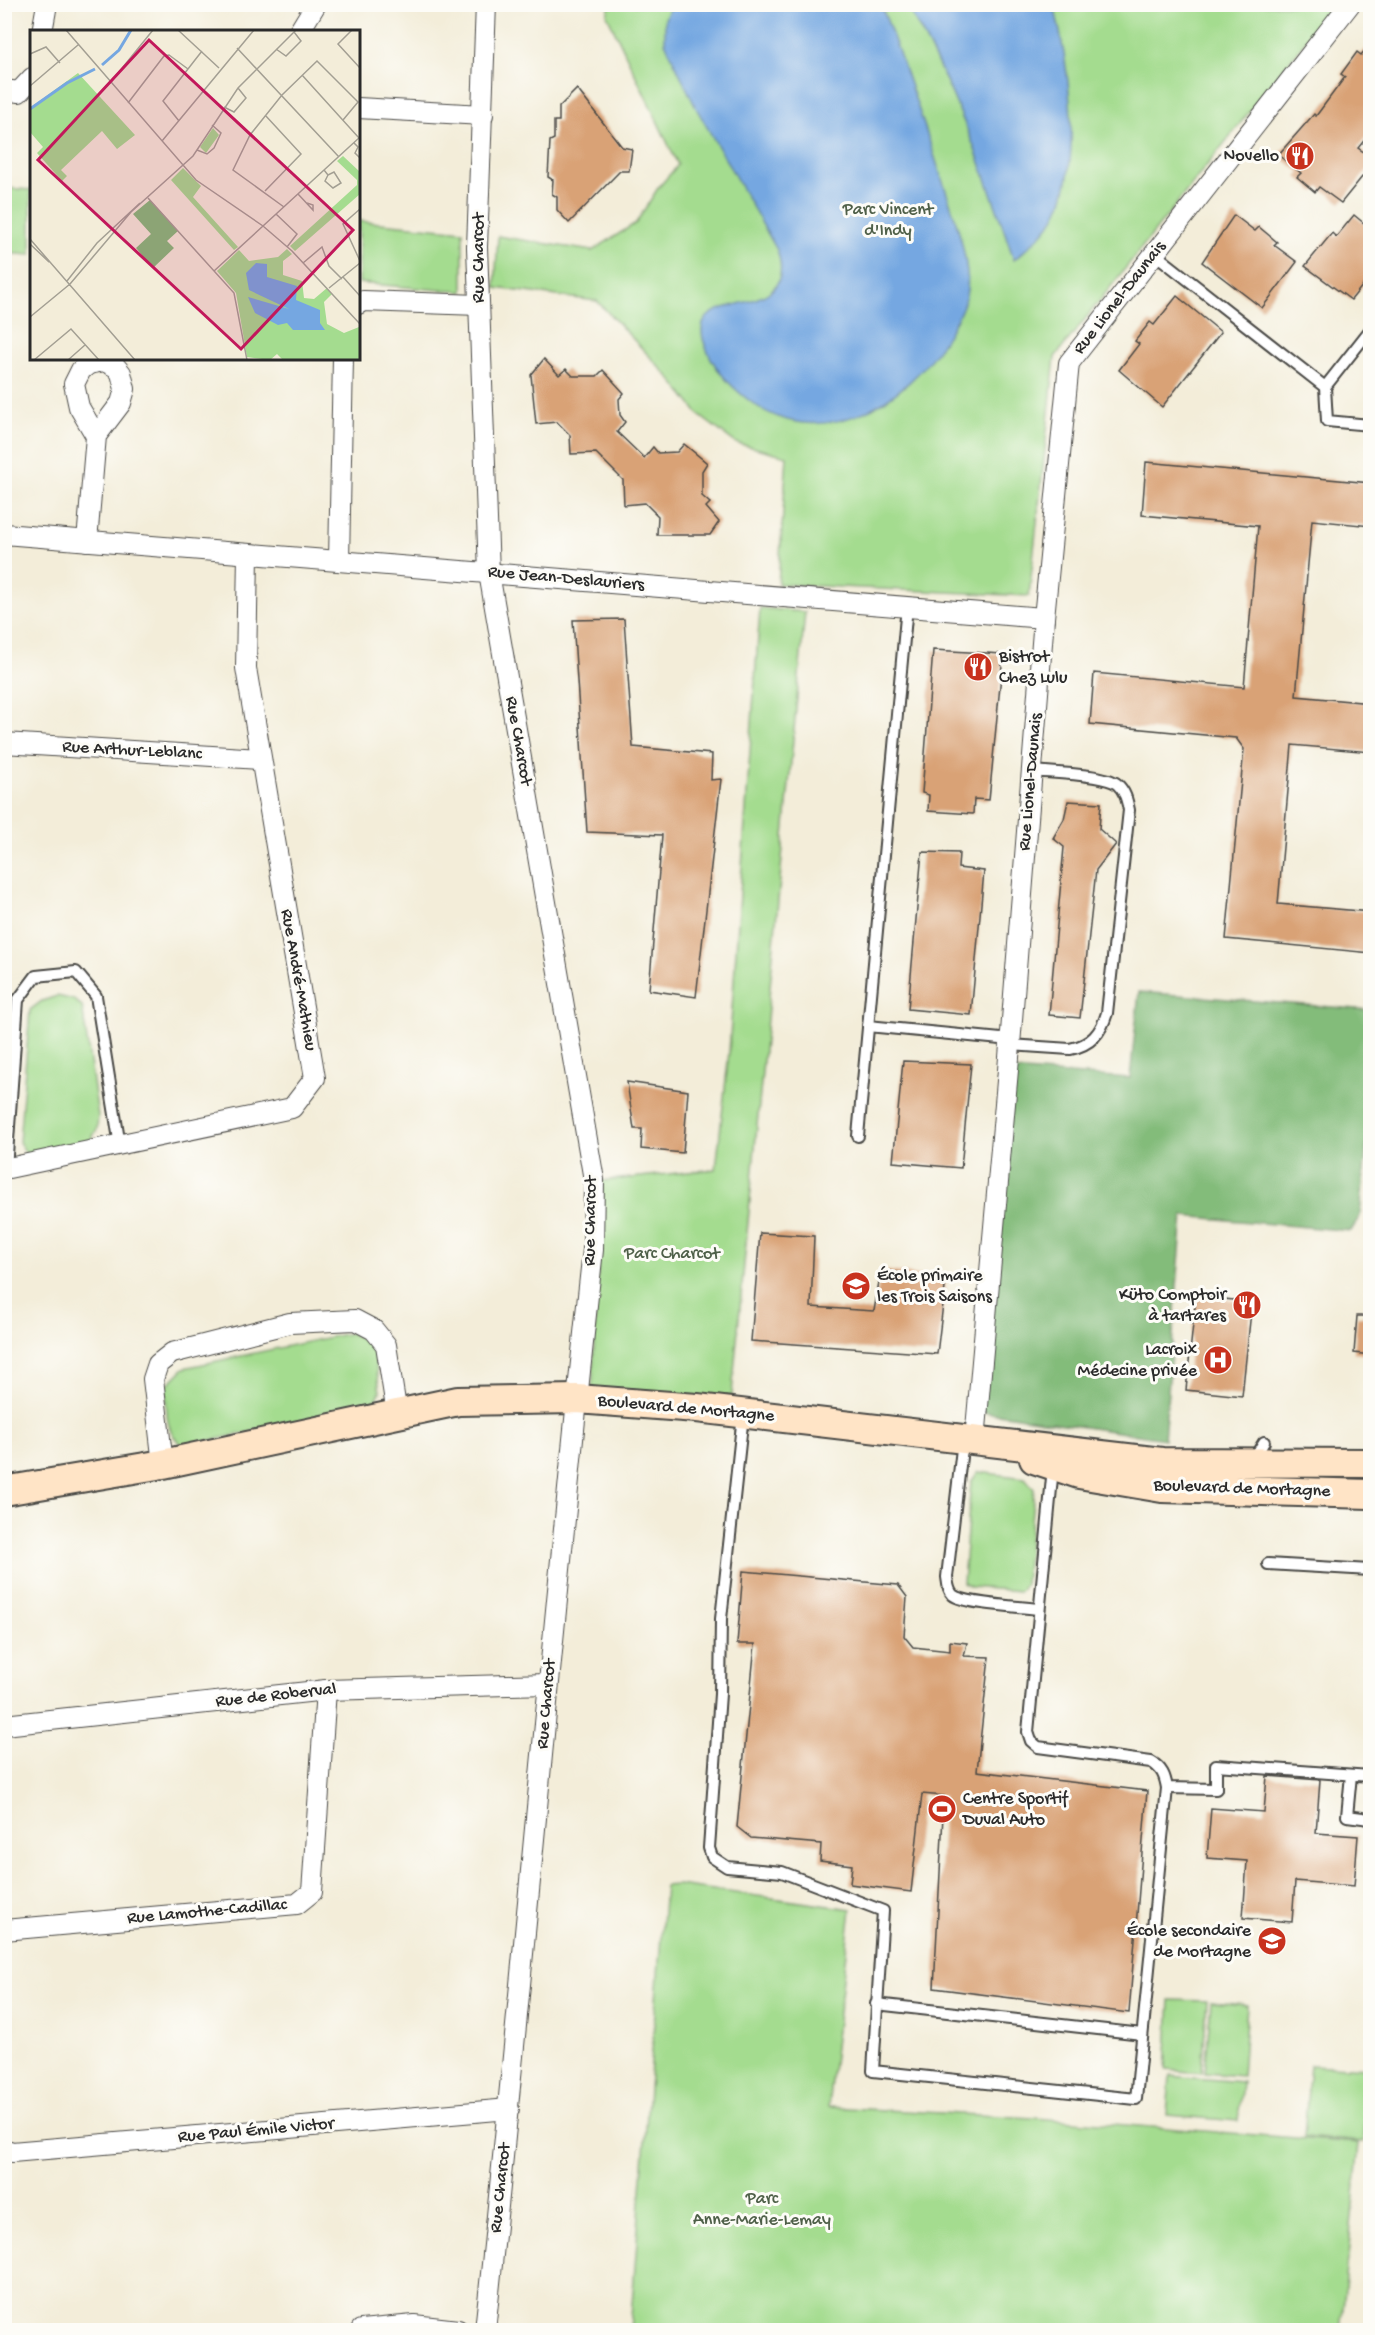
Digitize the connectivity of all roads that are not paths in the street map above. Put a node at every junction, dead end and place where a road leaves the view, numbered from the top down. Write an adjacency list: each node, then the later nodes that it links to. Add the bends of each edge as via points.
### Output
1 (47, 4): 5 (street)
2 (316, 4): 6 (street)
3 (486, 4): 10 (street, Rue Charcot)
4 (1350, 4): 11 (street, Rue Lionel-Daunais)
5 (42, 30)
6 (300, 30)
7 (30, 80): 8 (street, via 19,92)
8 (4, 90)
9 (360, 108): 10 (street)
10 (483, 115): 13 (street, Rue Charcot, via 477,247)
11 (1155, 254): 16 (lane); 25 (street, Rue Lionel-Daunais, via 1069,363)
12 (360, 303): 13 (street)
13 (479, 305): 23 (street, Rue Charcot)
14 (1371, 330): 16 (lane)
15 (343, 360): 22 (street)
16 (1325, 387): 17 (lane, via 1327,421)
17 (1371, 425)
18 (96, 436): 20 (street)
19 (4, 534): 20 (street, Rue Jean-Deslauriers)
20 (87, 541): 21 (street, Rue Jean-Deslauriers)
21 (248, 554): 22 (street, Rue Jean-Deslauriers); 27 (street, Rue André-Mathieu, via 246,668)
22 (339, 561): 23 (street, Rue Jean-Deslauriers)
23 (489, 573): 24 (street, Rue Jean-Deslauriers); 34 (street, Rue Charcot, via 594,1180 593,1250)
24 (907, 606): 25 (street, Rue Jean-Deslauriers); 29 (lane)
25 (1044, 618): 28 (street, Rue Lionel-Daunais)
26 (4, 743): 27 (street, Rue Arthur-Leblanc)
27 (260, 759): 32 (street, Rue André-Mathieu, via 315,1078 292,1108)
28 (1032, 771): 30 (street, Rue Lionel-Daunais); 30 (lane, via 1096,777 1115,783 1127,798 1129,810 1104,1024 1090,1042 1070,1049)
29 (868, 1026): 30 (lane); 31 (lane)
30 (1010, 1043): 37 (street, Rue Lionel-Daunais)
31 (858, 1136)
32 (120, 1146): 33 (street, Rue André-Mathieu); 33 (lane, via 96,996 76,972 36,976 18,1000)
33 (5, 1169)
34 (577, 1399): 35 (street, Boulevard de Mortagne, via 459,1401); 36 (street, Boulevard de Mortagne); 46 (street, Rue Charcot)
35 (397, 1414): 39 (street, Boulevard de Mortagne); 39 (street, via 386,1345 374,1330 355,1320 290,1323 172,1353 158,1364 153,1379)
36 (743, 1414): 37 (street, Boulevard de Mortagne); 54 (lane, via 721,1619 709,1848 712,1857 727,1868 782,1872 883,1911)
37 (969, 1440): 38 (street, Boulevard de Mortagne, via 1162,1462 1258,1452); 40 (street, Boulevard de Mortagne); 45 (lane, via 946,1577 948,1587 959,1599)
38 (1371, 1463)
39 (163, 1464): 41 (street, Boulevard de Mortagne)
40 (1053, 1464): 42 (street, Boulevard de Mortagne, via 1079,1474 1162,1488); 45 (lane)
41 (4, 1491)
42 (1371, 1494)
43 (1268, 1563): 44 (lane)
44 (1371, 1570)
45 (1040, 1609): 51 (lane, via 1028,1732 1031,1741 1051,1750 1151,1762 1164,1774)
46 (549, 1684): 47 (street, Rue de Roberval); 56 (street, Rue Charcot)
47 (326, 1690): 48 (street, Rue de Roberval); 53 (street, Rue Lamothe-Cadillac, via 312,1892 297,1904)
48 (4, 1725)
49 (1351, 1775): 50 (lane); 51 (lane, via 1216,1765 1215,1789); 52 (lane, via 1347,1816)
50 (1371, 1776)
51 (1167, 1788): 55 (lane)
52 (1371, 1819)
53 (4, 1930)
54 (876, 2004): 55 (lane); 55 (lane, via 873,2071 1136,2099)
55 (1142, 2034)
56 (509, 2109): 57 (street, Rue Paul Émile Victor, via 12,2152); 60 (street, Rue Charcot)
57 (4, 2149)
58 (361, 2331): 59 (street, via 414,2325)
59 (458, 2331)
60 (485, 2331)

